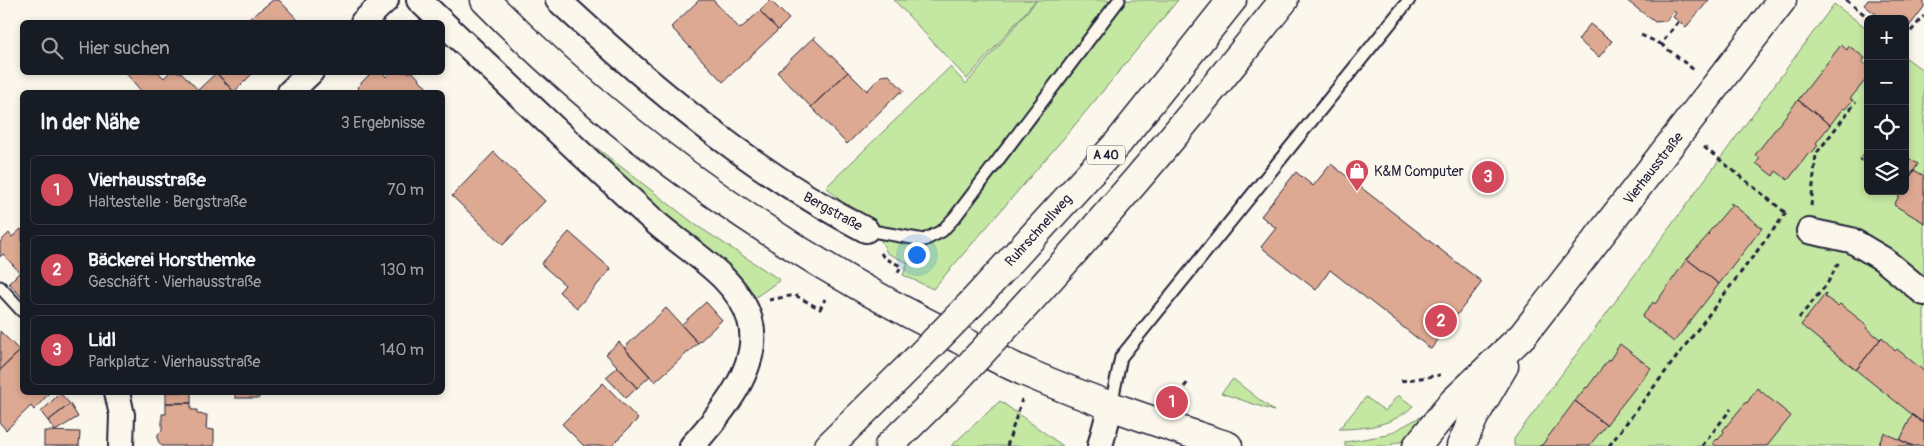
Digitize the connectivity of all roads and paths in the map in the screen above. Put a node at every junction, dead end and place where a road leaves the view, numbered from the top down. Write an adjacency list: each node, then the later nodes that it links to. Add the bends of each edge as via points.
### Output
1 (386, 0): 13 (street)
2 (419, 0): 14 (street)
3 (485, 0): 38 (main road, via 571,80 726,203 838,276)
4 (558, 0): 26 (street, Bergstraße, via 617,54 734,148 824,208)
5 (1119, 0): 26 (lane, Bergstraße, via 942,231 924,240)
6 (1232, 0): 46 (main road, Ruhrschnellweg / A 40, bridge, via 1118,143 972,303)
7 (1284, 0): 47 (main road, A 40, bridge, via 1143,174 1011,321)
8 (1409, 0): 42 (lane, via 1121,357)
9 (1782, 0): 24 (main road, Vierhausstraße)
10 (1846, 0): 11 (path)
11 (1865, 15)
12 (1924, 16): 17 (path)
13 (365, 20)
14 (440, 20)
15 (1679, 21): 19 (path)
16 (445, 24): 45 (street, via 655,222 724,278 742,300 751,321 752,347 746,370 735,391)
17 (1909, 33)
18 (1641, 35): 19 (path)
19 (1661, 44): 20 (path)
20 (1691, 67)
21 (308, 75): 22 (street)
22 (292, 90)
23 (1856, 102): 27 (path, via 1816,154)
24 (1682, 130): 25 (path); 37 (main road, Vierhausstraße)
25 (1786, 213): 27 (path); 53 (path)
26 (866, 230)
27 (1809, 231): 28 (street)
28 (1851, 240): 32 (street, via 1883,259); 36 (path, via 1827,284)
29 (884, 258): 30 (path, via 901,266)
30 (896, 277)
31 (0, 287): 35 (lane)
32 (1924, 293)
33 (795, 295): 34 (path, via 820,309)
34 (826, 298)
35 (20, 309)
36 (1799, 318)
37 (1523, 335): 51 (main road, Vierhausstraße, via 1453,402); 52 (main road, Vierhausstraße, via 1474,417)
38 (1029, 374): 42 (main road); 48 (path)
39 (1189, 381): 40 (path)
40 (1184, 387)
41 (118, 395): 44 (street, via 122,415)
42 (1110, 405): 49 (street); 50 (main road)
43 (1731, 409): 54 (path)
44 (121, 446)
45 (692, 446)
46 (829, 446)
47 (889, 446)
48 (1007, 446)
49 (1100, 446)
50 (1228, 446)
51 (1417, 446)
52 (1461, 446)
53 (1609, 446)
54 (1702, 446)

